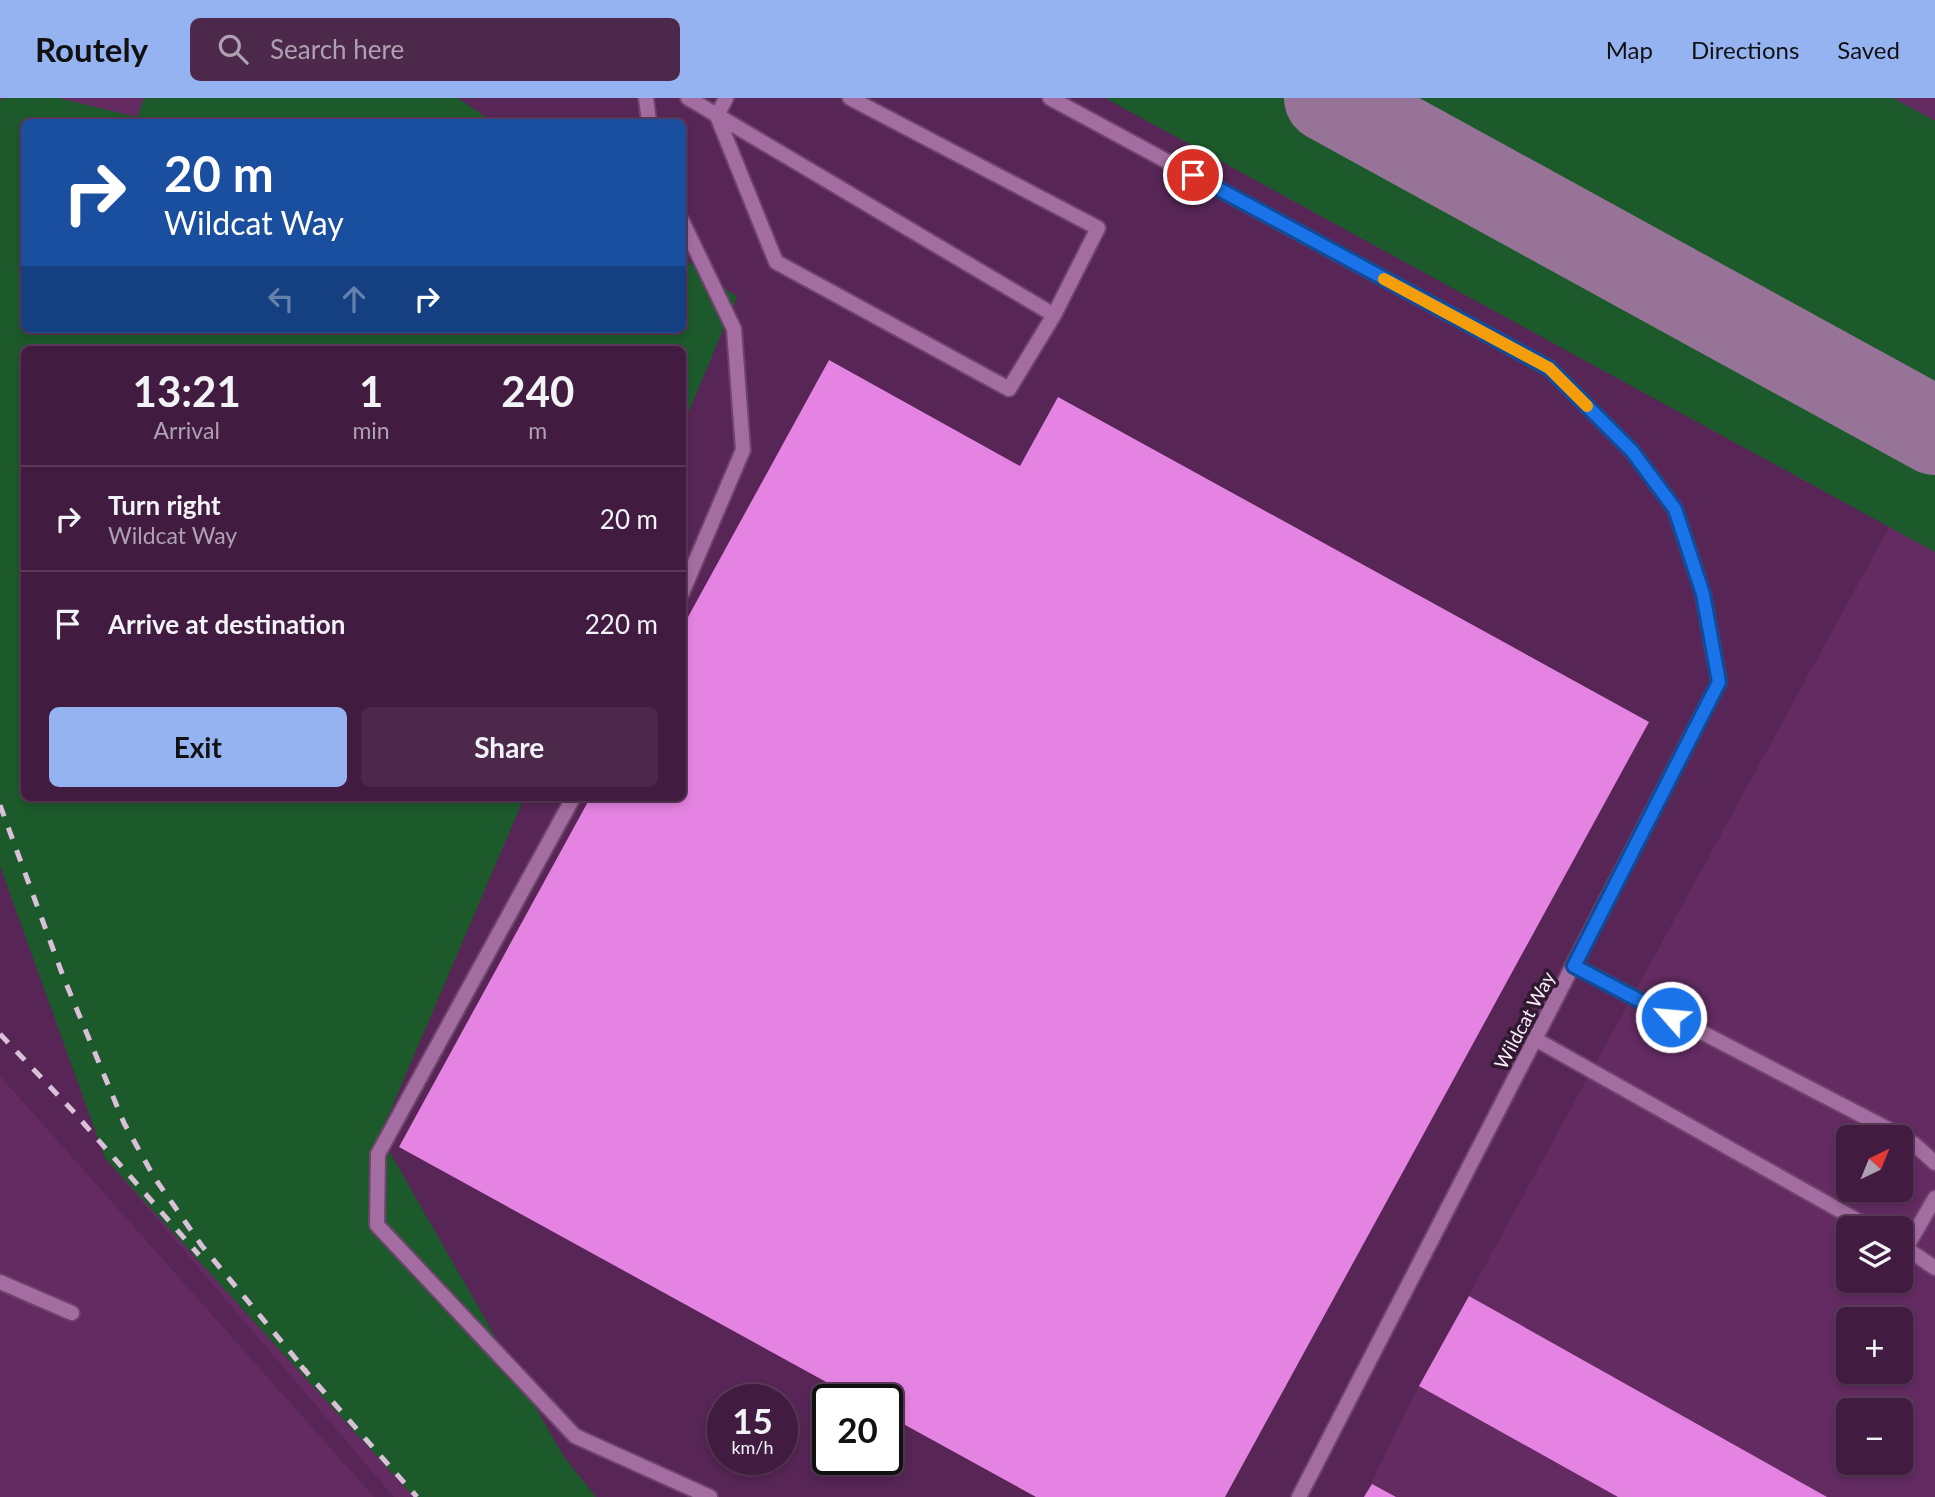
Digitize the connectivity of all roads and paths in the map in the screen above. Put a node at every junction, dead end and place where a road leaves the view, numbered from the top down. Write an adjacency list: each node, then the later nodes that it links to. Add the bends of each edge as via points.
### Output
1 (646, 98): 7 (lane)
2 (688, 98): 6 (lane)
3 (726, 98): 6 (lane)
4 (850, 98): 9 (lane, via 1098,228)
5 (1050, 98): 12 (lane, Wildcat Way, via 1549,368 1632,451 1675,509 1703,594 1719,682)
6 (717, 116): 9 (lane); 9 (lane, via 776,262 1009,388)
7 (649, 119)
8 (686, 229): 10 (lane, via 734,329 743,450)
9 (1054, 315)
10 (686, 584)
11 (571, 801): 22 (lane, via 378,1154 377,1225 575,1436)
12 (1574, 966): 13 (lane, Wildcat Way); 14 (lane, via 1890,1130)
13 (1535, 1039): 16 (lane); 23 (lane, Wildcat Way)
14 (1935, 1163)
15 (1935, 1198): 17 (lane)
16 (1850, 1216)
17 (1913, 1231)
18 (1913, 1253): 19 (lane)
19 (1935, 1268)
20 (0, 1282): 21 (lane)
21 (72, 1313)
22 (710, 1497)
23 (1299, 1497)

